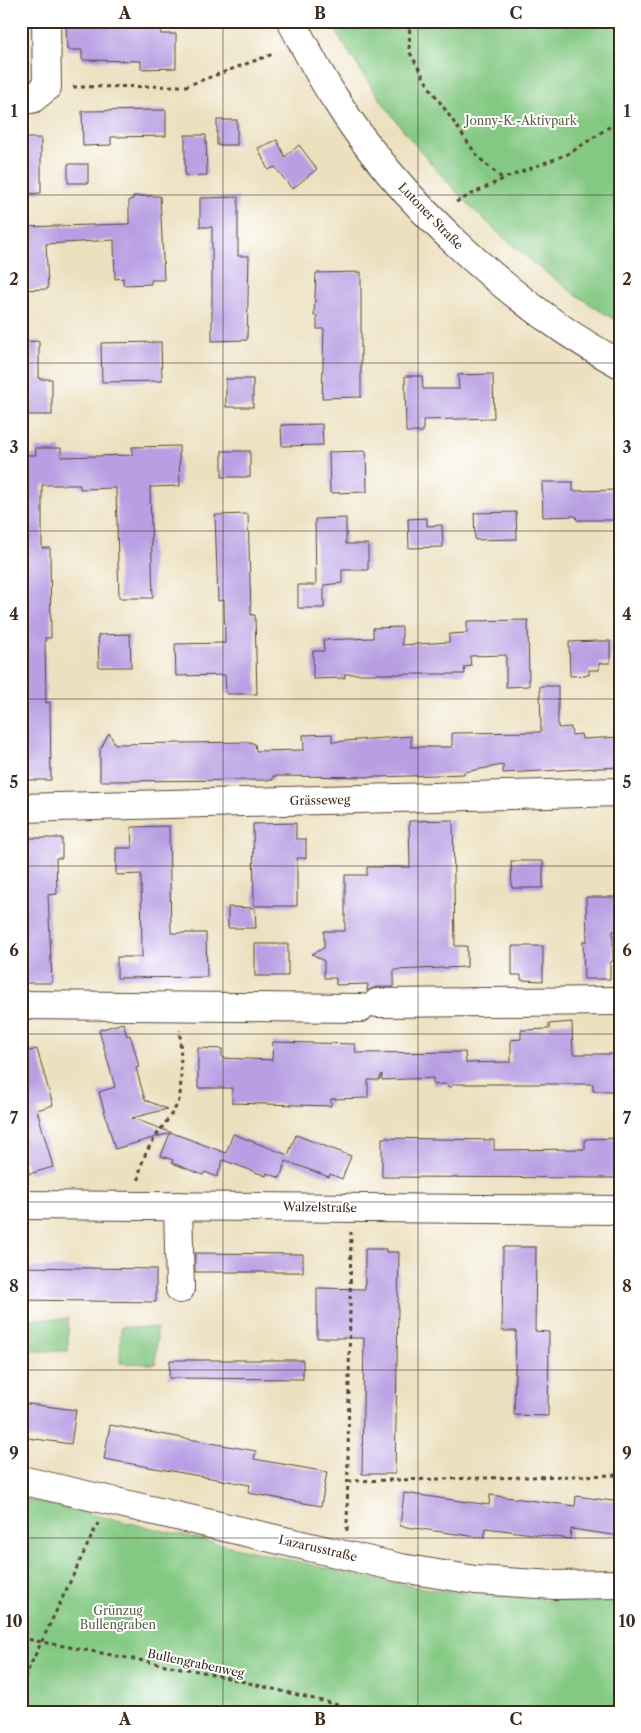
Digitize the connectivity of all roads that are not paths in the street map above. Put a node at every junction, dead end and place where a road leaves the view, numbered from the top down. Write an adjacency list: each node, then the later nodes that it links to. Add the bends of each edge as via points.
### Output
1 (46, 21): 3 (street)
2 (291, 21): 4 (street, Lutoner Straße, via 335,98 428,216 468,254 533,307)
3 (33, 95)
4 (620, 364)
5 (620, 792): 6 (street, Grässeweg)
6 (21, 808)
7 (620, 1000): 8 (street, via 369,1006)
8 (21, 1005)
9 (21, 1205): 10 (street, Walzelstraße)
10 (178, 1206): 11 (street, Walzelstraße); 12 (street)
11 (620, 1210)
12 (180, 1289)
13 (21, 1480): 14 (street, Lazarusstraße, via 401,1568 475,1580 554,1585)
14 (620, 1584)

